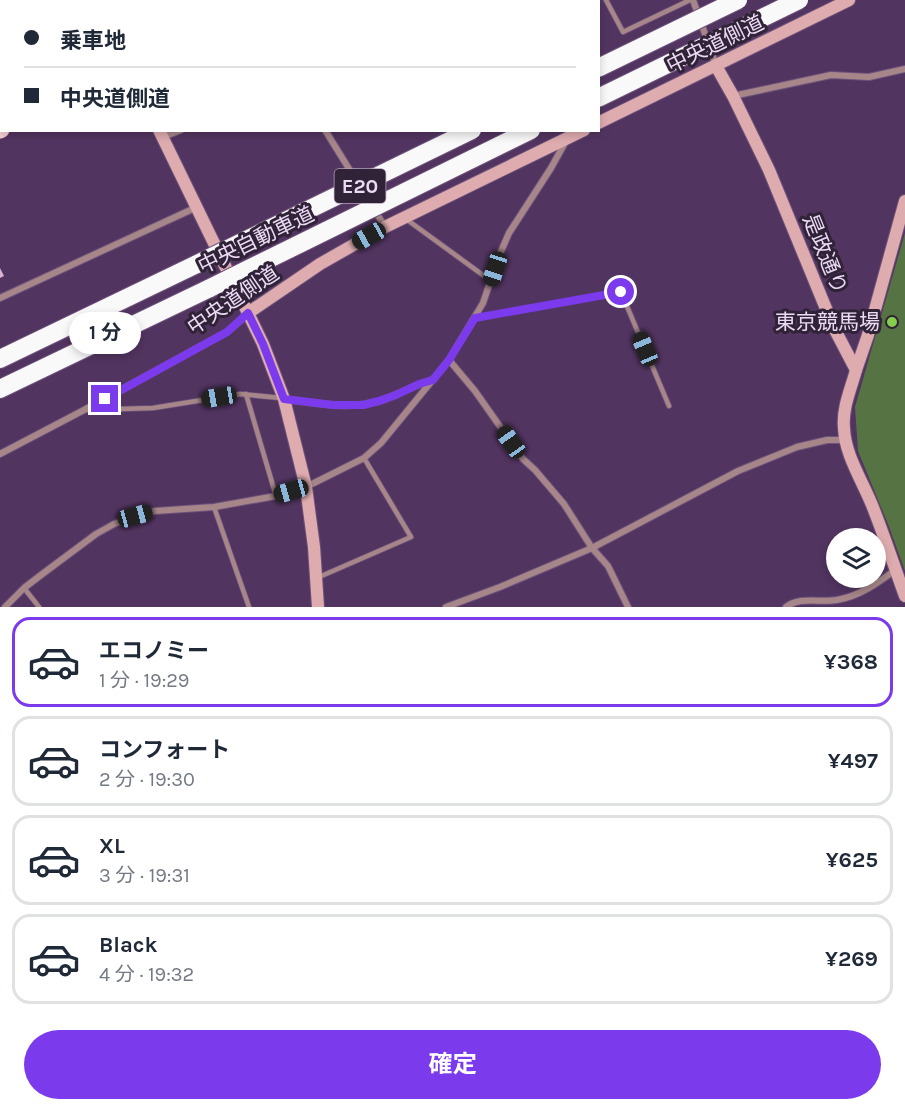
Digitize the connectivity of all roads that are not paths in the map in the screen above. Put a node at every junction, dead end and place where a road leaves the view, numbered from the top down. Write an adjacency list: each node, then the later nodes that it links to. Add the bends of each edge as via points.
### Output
1 (606, 0): 2 (lane, via 623,32)
2 (692, 0): 6 (street, 是政通り)
3 (738, 0): 7 (highway, bridge)
4 (799, 0): 10 (highway, bridge)
5 (849, 0): 6 (street, 中央道側道)
6 (716, 66): 9 (street, 是政通り); 11 (street, 中央道側道)
7 (600, 67)
8 (905, 69): 9 (street, via 869,77 831,75)
9 (733, 96): 31 (street, 是政通り)
10 (600, 97)
11 (600, 122)
12 (326, 132): 21 (street)
13 (468, 132): 23 (highway, 中央自動車道 / E20, bridge)
14 (527, 132): 25 (highway, 中央自動車道 / E20, bridge)
15 (580, 132): 17 (street, 中央道側道)
16 (161, 134): 19 (street)
17 (568, 138): 20 (street, 中央道側道); 22 (street, via 509,233)
18 (905, 201): 31 (street)
19 (197, 207): 24 (street); 26 (street)
20 (404, 217): 21 (street, 中央道側道); 22 (lane)
21 (385, 227): 26 (street, 中央道側道, via 320,264)
22 (491, 281): 27 (street)
23 (141, 290): 28 (highway); 29 (highway, 中央自動車道 / E20)
24 (0, 298)
25 (163, 310): 33 (highway, 中央自動車道 / E20); 36 (highway)
26 (248, 313): 35 (street); 38 (street, 中央道側道, via 227,332)
27 (475, 318): 30 (street); 37 (lane, via 621,292)
28 (0, 352)
29 (0, 359)
30 (449, 360): 32 (street); 45 (street, via 523,459 556,494)
31 (856, 370): 39 (street, via 845,405)
32 (433, 380): 35 (street, via 363,405); 41 (street)
33 (0, 389)
34 (246, 394): 35 (lane); 38 (lane, via 153,408); 43 (lane)
35 (284, 399): 42 (street)
36 (0, 400)
37 (669, 406)
38 (84, 410): 40 (street, 中央道側道)
39 (845, 440): 45 (street, via 797,447 738,471); 46 (street)
40 (0, 454)
41 (364, 458): 42 (street); 47 (lane, via 411,537)
42 (306, 487): 43 (street); 47 (street)
43 (276, 496): 44 (street)
44 (214, 507): 48 (street, via 155,511 114,524); 52 (lane)
45 (592, 548): 54 (street); 55 (street, via 608,566)
46 (895, 569): 49 (street); 56 (street, via 879,583 849,598 802,600)
47 (316, 578): 53 (street)
48 (24, 588): 50 (street); 51 (lane)
49 (905, 596)
50 (5, 607)
51 (39, 607)
52 (249, 607)
53 (318, 607)
54 (446, 607)
55 (628, 607)
56 (786, 607)

